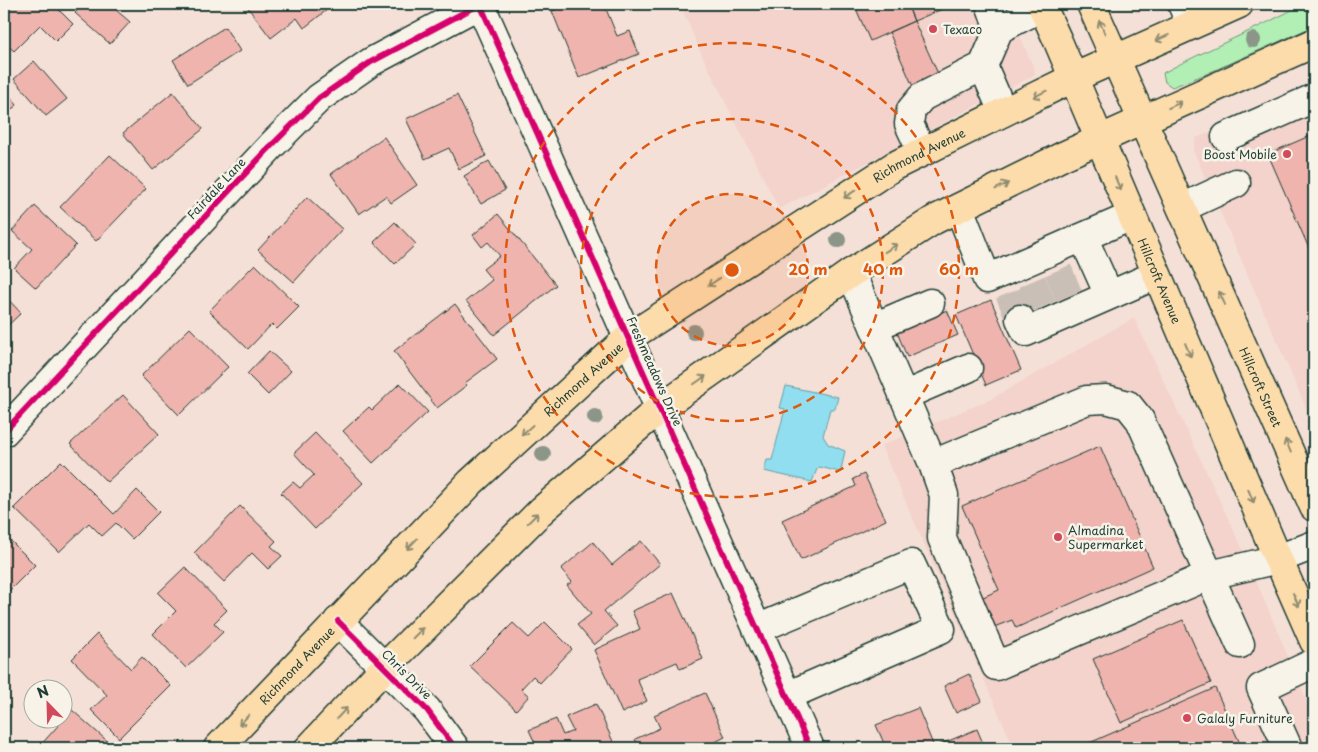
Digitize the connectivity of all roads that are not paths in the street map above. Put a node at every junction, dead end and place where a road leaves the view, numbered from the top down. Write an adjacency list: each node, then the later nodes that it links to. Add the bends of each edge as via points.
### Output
1 (480, 4): 29 (street, Freshmeadows Drive); 33 (street, Fairdale Lane, via 371,62 319,98)
2 (990, 4): 7 (street)
3 (1091, 4): 9 (main road, one-way to 3)
4 (1239, 4): 6 (main road, Richmond Avenue)
5 (1041, 5): 7 (street); 11 (main road, Hillcroft Avenue)
6 (1186, 14): 9 (main road, Richmond Avenue, one-way to 9)
7 (999, 29): 10 (street)
8 (1314, 44): 14 (main road, one-way to 8)
9 (1116, 58): 11 (main road, Richmond Avenue); 14 (main road)
10 (983, 66): 13 (street); 17 (street, via 922,97 910,110 909,124)
11 (1073, 78): 13 (main road, Richmond Avenue, one-way to 13); 16 (main road, Hillcroft Avenue)
12 (1314, 98): 15 (street)
13 (1003, 112): 17 (main road, Richmond Avenue)
14 (1143, 120): 16 (main road); 20 (main road)
15 (1226, 137)
16 (1099, 140): 19 (main road, one-way to 16); 21 (main road, Hillcroft Avenue, one-way to 21)
17 (922, 152): 29 (main road, Richmond Avenue, one-way to 29, via 894,166)
18 (1236, 183): 20 (street)
19 (959, 208): 22 (street, via 988,279 1016,278 1054,261); 23 (main road, one-way to 19, via 934,220)
20 (1182, 208): 35 (main road, Hillcroft Street, one-way to 20)
21 (1132, 216): 22 (street); 24 (main road, Hillcroft Avenue)
22 (1083, 237): 25 (street)
23 (851, 274): 28 (street); 32 (main road, one-way to 23)
24 (1156, 275): 25 (street); 38 (main road, Hillcroft Avenue, one-way to 38)
25 (1109, 295): 27 (street, via 1073,303)
26 (930, 303): 28 (street)
27 (1038, 316)
28 (874, 327): 31 (street)
29 (628, 338): 32 (street, Freshmeadows Drive); 40 (main road, Richmond Avenue, one-way to 40, via 471,482)
30 (968, 368): 31 (street)
31 (903, 396): 34 (street)
32 (660, 408): 41 (street, Freshmeadows Drive); 45 (main road, one-way to 32, via 542,510)
33 (4, 432)
34 (933, 464): 39 (street, via 1087,400 1106,399 1128,405 1140,420); 39 (street, via 944,495 942,538 996,666)
35 (1308, 476): 36 (main road, Hillcroft Street)
36 (1314, 507)
37 (1314, 545): 38 (street)
38 (1278, 559): 39 (street); 42 (main road, one-way to 42)
39 (1210, 575): 43 (street)
40 (338, 622): 45 (street, Chris Drive); 47 (main road, Richmond Avenue, one-way to 47)
41 (758, 629): 46 (street, Freshmeadows Drive); 46 (street, via 911,564 941,629)
42 (1314, 641)
43 (1240, 644)
44 (1314, 662): 51 (street, via 1261,688)
45 (384, 668): 48 (main road, one-way to 45); 49 (street, Chris Drive, via 428,710)
46 (787, 696): 50 (street, Freshmeadows Drive)
47 (218, 748)
48 (309, 748)
49 (455, 748)
50 (810, 748)
51 (1288, 748)

